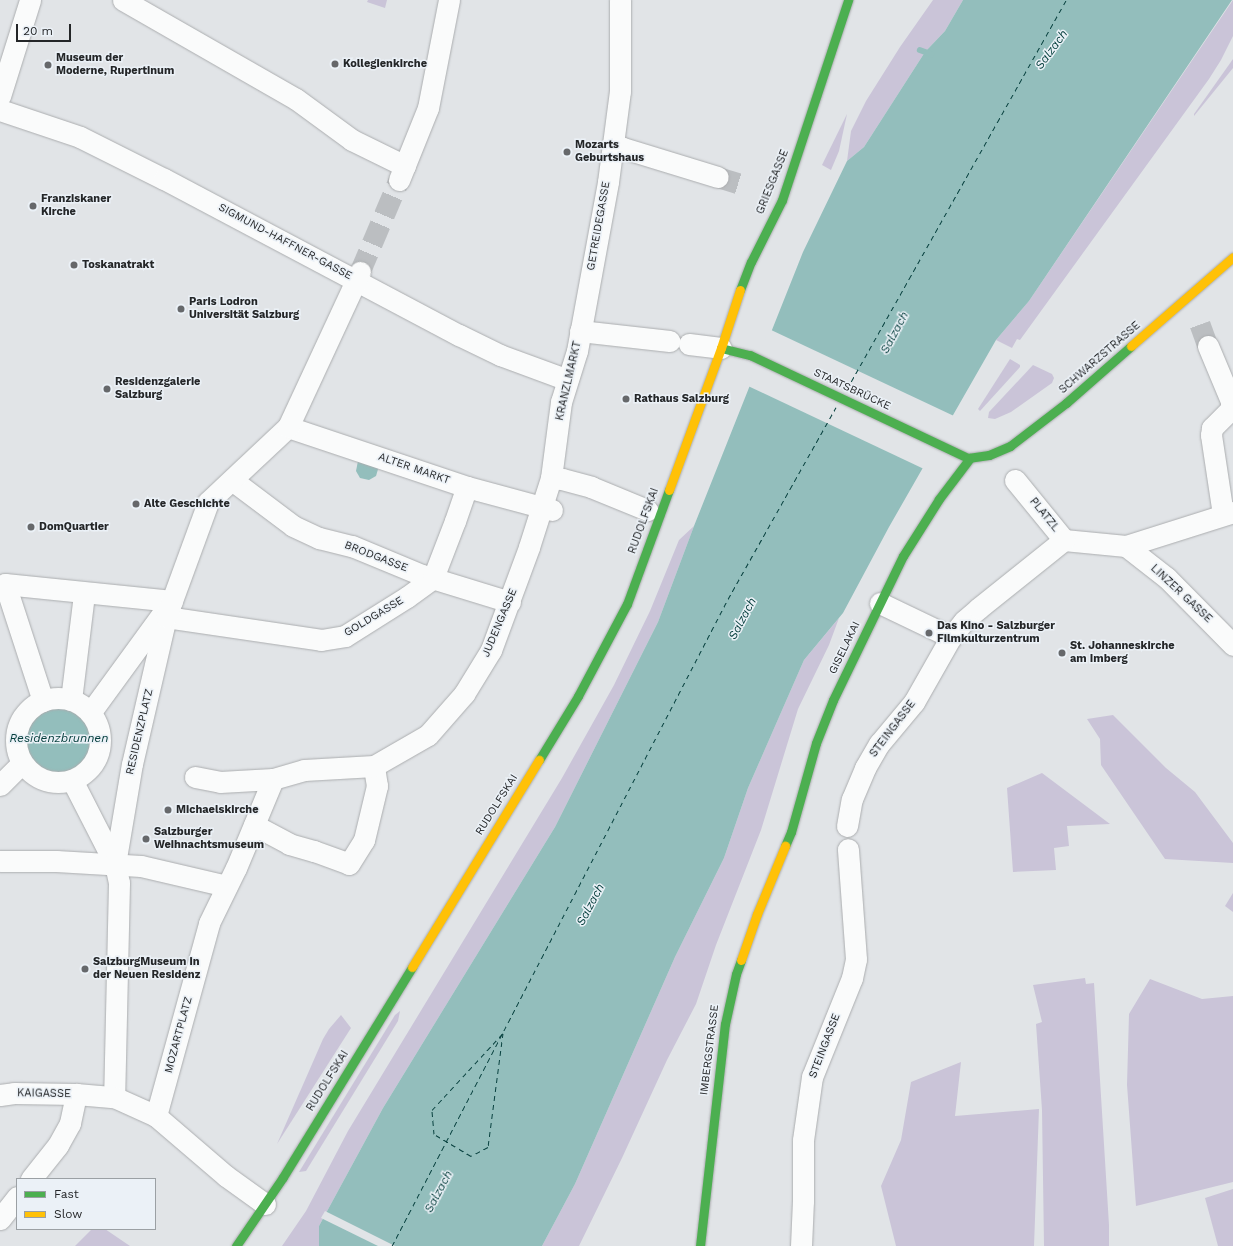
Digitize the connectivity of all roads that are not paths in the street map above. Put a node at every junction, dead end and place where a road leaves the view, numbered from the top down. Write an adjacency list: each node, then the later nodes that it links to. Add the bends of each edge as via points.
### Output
1 (30, 0): 6 (street)
2 (123, 0): 3 (street, via 296,99 402,173 428,108)
3 (449, 0)
4 (620, 0): 8 (street, GETREIDEGASSE, via 620,91)
5 (848, 0): 16 (main road, GRIESGASSE, via 782,200 745,275)
6 (0, 96)
7 (0, 110): 11 (street, SIGMUND-HAFFNER-GASSE, via 80,137)
8 (613, 144): 9 (street); 12 (street, GETREIDEGASSE)
9 (718, 177)
10 (1233, 257): 19 (main road, SCHWARZSTRASSE, via 1042,423 1010,446 989,455)
11 (358, 276): 17 (street, SIGMUND-HAFFNER-GASSE, via 500,355); 18 (street)
12 (580, 331): 13 (street); 17 (street, KRANZLMARKT)
13 (669, 341)
14 (689, 344): 16 (street)
15 (1208, 346): 26 (street, via 1231,409 1212,428 1211,434)
16 (721, 348): 19 (main road, STAATSBRÜCKE, via 750,355); 58 (main road, RUDOLFSKAI, via 627,604 578,696)
17 (568, 380): 20 (street, KRANZLMARKT, via 561,402)
18 (288, 427): 21 (street); 23 (street, ALTER MARKT)
19 (970, 458): 32 (main road, GISELAKAI, via 925,520 903,556)
20 (552, 478): 24 (street); 25 (street, via 591,487)
21 (232, 480): 29 (street, BRODGASSE, via 293,526 318,538 352,546); 33 (street, RESIDENZPLATZ, via 208,502)
22 (1015, 480): 27 (street, PLATZL)
23 (467, 487): 24 (street, ALTER MARKT); 29 (street)
24 (547, 509): 31 (street, JUDENGASSE)
25 (647, 510)
26 (1228, 513): 28 (street)
27 (1064, 540): 28 (street, PLATZL); 34 (street, STEINGASSE, via 964,621)
28 (1126, 546): 35 (street, LINZER GASSE, via 1167,578)
29 (433, 578): 31 (street, BRODGASSE); 33 (street, GOLDGASSE, via 345,636 321,640)
30 (84, 594): 33 (street); 36 (street); 37 (street, via 5,584)
31 (510, 602): 40 (street, JUDENGASSE, via 491,650 464,694 428,735)
32 (880, 603): 34 (street); 49 (main road, GISELAKAI, via 816,743 792,832)
33 (169, 609): 38 (street, RESIDENZPLATZ); 50 (street, RESIDENZPLATZ, via 132,764)
34 (951, 638): 46 (street, STEINGASSE, via 914,702 879,744 865,768 852,799)
35 (1233, 645)
36 (71, 700): 37 (street, via 59,698); 38 (street)
37 (44, 701): 39 (street, via 26,712 19,724 16,744)
38 (90, 712): 43 (street, via 99,728 100,746 91,767)
39 (22, 763): 43 (street, via 42,780 55,783); 44 (street)
40 (374, 766): 42 (street, JUDENGASSE, via 304,770); 45 (street, via 377,786 364,840 349,864 289,844)
41 (196, 777): 42 (street, JUDENGASSE, via 220,782)
42 (273, 779): 45 (street, MOZARTPLATZ)
43 (72, 780): 50 (street)
44 (0, 785)
45 (254, 825): 51 (street, MOZARTPLATZ)
46 (848, 826)
47 (848, 849): 62 (street, STEINGASSE, via 856,959 852,978 812,1077 803,1140)
48 (0, 861): 50 (street)
49 (778, 866): 61 (main road, IMBERGSTRASSE, via 750,932 730,993)
50 (117, 874): 51 (street, via 142,866); 54 (street)
51 (227, 886): 55 (street, MOZARTPLATZ, via 209,923)
52 (82, 1094): 53 (street, KAIGASSE); 54 (street); 56 (street, via 58,1146)
53 (0, 1095)
54 (114, 1097): 55 (street)
55 (156, 1116): 58 (street, via 226,1176)
56 (32, 1178)
57 (16, 1198): 59 (street)
58 (265, 1204): 60 (main road, RUDOLFSKAI)
59 (0, 1219)
60 (236, 1246)
61 (700, 1246)
62 (801, 1246)

